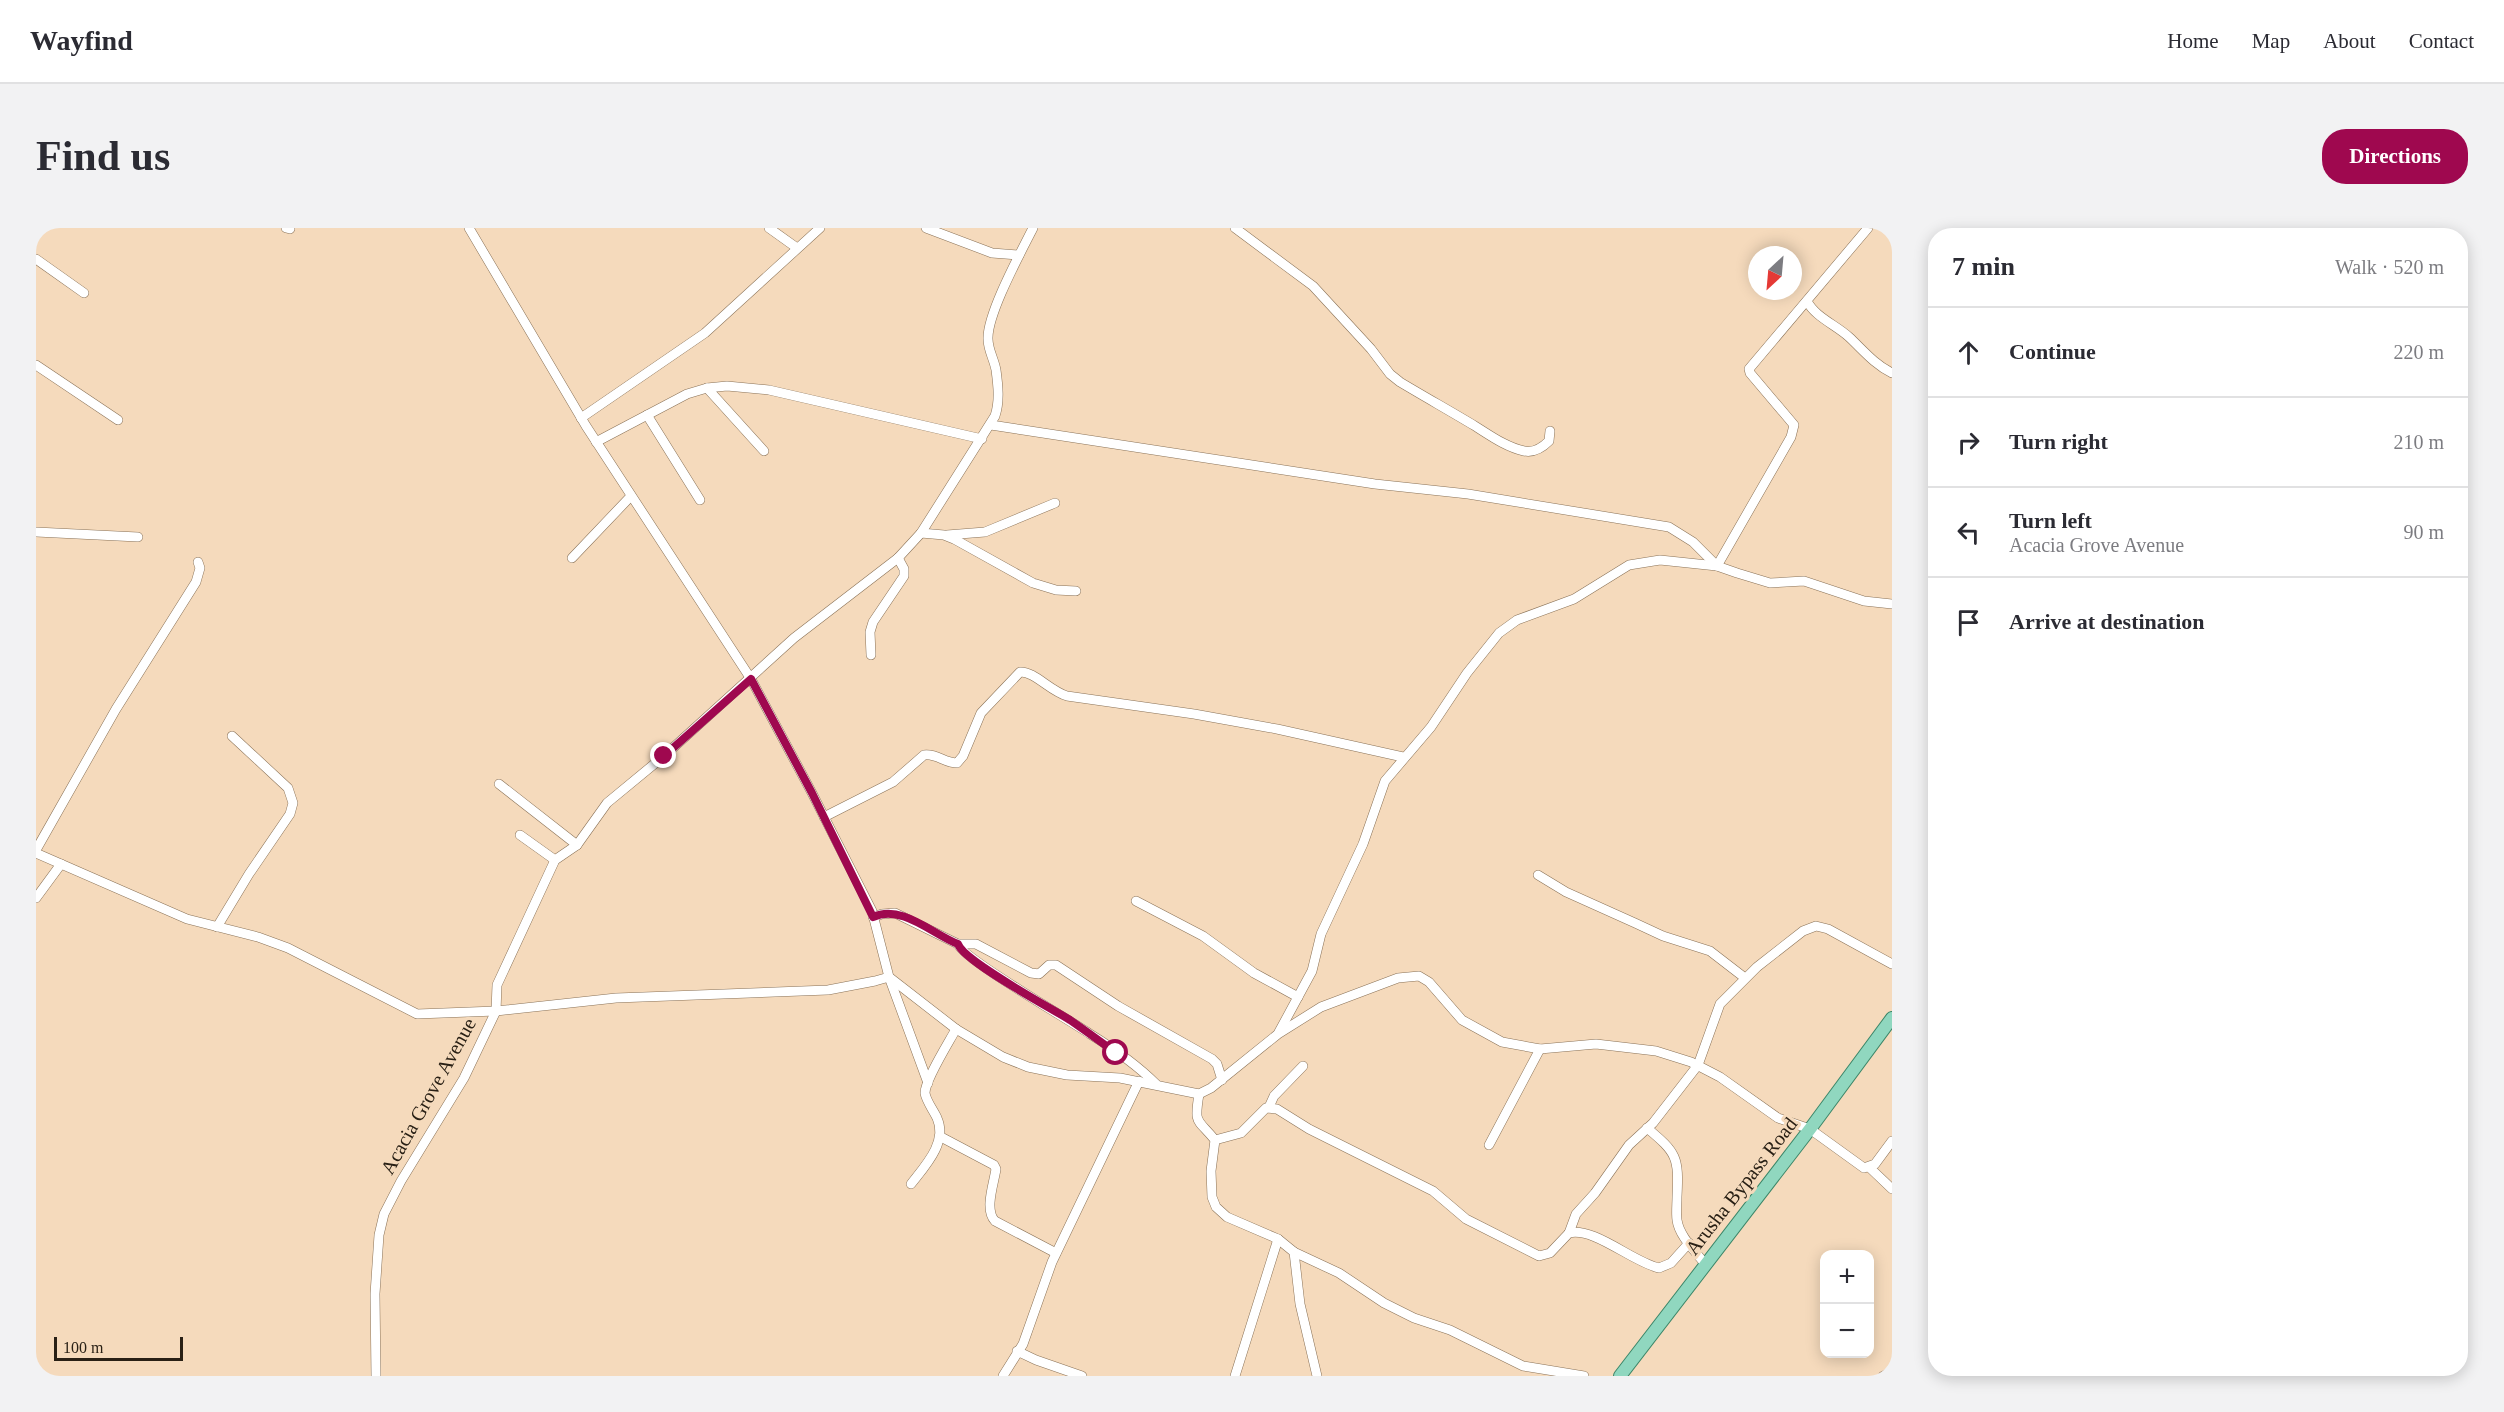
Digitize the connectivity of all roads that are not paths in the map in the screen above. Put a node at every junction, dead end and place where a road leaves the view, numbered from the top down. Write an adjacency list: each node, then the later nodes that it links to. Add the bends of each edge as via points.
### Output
1 (469, 228): 17 (street)
2 (769, 228): 8 (street)
3 (820, 228): 8 (street)
4 (926, 228): 9 (street, via 992,253)
5 (1033, 228): 9 (street)
6 (1235, 228): 20 (street, via 1312,286 1400,382 1491,438 1526,452 1544,446)
7 (1868, 228): 12 (street)
8 (797, 248): 17 (street, via 705,333)
9 (1019, 255): 19 (street, via 988,331 998,401)
10 (36, 259): 11 (street)
11 (84, 293)
12 (1807, 301): 14 (street, via 1869,358); 34 (street, via 1749,369 1794,425 1791,437)
13 (36, 365): 18 (street)
14 (1892, 373)
15 (707, 388): 16 (street); 21 (street, via 769,390); 23 (street)
16 (647, 415): 22 (street); 25 (street)
17 (581, 418): 22 (street)
18 (118, 420)
19 (991, 425): 21 (street); 34 (street, via 1669,527 1693,542)
20 (1550, 431)
21 (982, 440): 28 (street)
22 (596, 442): 24 (street)
23 (764, 451)
24 (631, 496): 31 (street); 38 (street)
25 (699, 500)
26 (1055, 503): 29 (street, via 986,532)
27 (36, 532): 30 (street)
28 (921, 533): 29 (street); 32 (street)
29 (944, 535): 35 (street, via 1033,583)
30 (138, 537)
31 (572, 558)
32 (898, 558): 37 (street, via 904,576 873,622); 38 (street, via 794,638)
33 (198, 562): 45 (street, via 196,582 116,709)
34 (1717, 566): 36 (street, via 1755,579 1779,583 1804,581 1864,601); 40 (street, via 1660,560 1629,565 1574,599 1517,620 1484,650 1431,727)
35 (1076, 591)
36 (1892, 604)
37 (871, 655)
38 (751, 679): 42 (street); 44 (street, via 607,803)
39 (232, 736): 52 (street, via 288,788 293,803)
40 (1403, 757): 42 (street, via 1206,716 1067,696 1049,689 1028,672 1020,672 981,713 957,763 924,755 888,786); 57 (street, via 1378,795 1363,844 1321,934 1312,971)
41 (499, 784): 44 (street)
42 (824, 817): 51 (street)
43 (520, 835): 46 (street)
44 (577, 845): 46 (street)
45 (36, 851): 47 (street)
46 (555, 860): 58 (street, Acacia Grove Avenue, via 497,985)
47 (61, 864): 49 (street); 52 (street, via 165,910)
48 (1538, 875): 56 (street, via 1654,932 1710,951)
49 (36, 898)
50 (1136, 901): 57 (street, via 1203,936 1254,973)
51 (873, 917): 53 (street, via 895,913); 55 (street)
52 (217, 927): 58 (street, via 288,948 417,1014)
53 (958, 944): 65 (street, via 976,944 1036,974 1048,965 1056,965 1118,1006 1212,1059); 68 (street, via 982,967 1093,1035)
54 (1892, 964): 56 (street, via 1816,926 1803,931)
55 (889, 976): 58 (street, via 828,990 616,998); 60 (street); 67 (street)
56 (1745, 978): 63 (street, via 1720,1004)
57 (1298, 997): 61 (street)
58 (496, 1011): 88 (street, Acacia Grove Avenue, via 464,1078 384,1214 375,1294)
59 (1892, 1018): 72 (main road, Arusha Bypass Road)
60 (956, 1029): 66 (street, via 1003,1057 1044,1072); 67 (street)
61 (1278, 1034): 62 (street, via 1335,1001 1398,978 1419,976 1470,1026 1502,1042); 65 (street)
62 (1540, 1049): 63 (street, via 1596,1044 1656,1051); 76 (street)
63 (1698, 1065): 71 (street); 72 (street, via 1778,1118)
64 (1303, 1066): 70 (street, via 1274,1096)
65 (1222, 1080): 69 (street)
66 (1139, 1081): 68 (street); 84 (street)
67 (927, 1083): 73 (street, via 925,1093 942,1129)
68 (1158, 1085): 69 (street)
69 (1199, 1094): 74 (street, via 1199,1125)
70 (1269, 1107): 74 (street, via 1241,1133); 80 (street, via 1433,1191 1466,1219 1532,1254 1550,1253)
71 (1647, 1128): 80 (street, via 1629,1144 1576,1214); 82 (street, via 1669,1147 1677,1162 1677,1220)
72 (1810, 1129): 77 (street, via 1856,1164); 85 (main road, Arusha Bypass Road)
73 (941, 1137): 78 (street); 84 (street, via 994,1165 991,1217)
74 (1215, 1140): 81 (street, via 1211,1180 1216,1207 1227,1217)
75 (1892, 1142): 77 (street)
76 (1489, 1145)
77 (1870, 1168): 79 (street)
78 (911, 1184)
79 (1892, 1189)
80 (1569, 1233): 82 (street, via 1589,1234 1659,1268 1671,1263)
81 (1278, 1239): 83 (street); 91 (street)
82 (1689, 1243): 85 (street)
83 (1294, 1252): 92 (street, via 1300,1304); 93 (street, via 1339,1273 1383,1303 1514,1362)
84 (1056, 1253): 86 (street)
85 (1705, 1264): 94 (main road, Arusha Bypass Road)
86 (1017, 1351): 89 (street); 90 (street)
87 (1892, 1372): 95 (street)
88 (376, 1376)
89 (1003, 1376)
90 (1082, 1376)
91 (1235, 1376)
92 (1317, 1376)
93 (1584, 1376)
94 (1620, 1376)
95 (1883, 1376)

